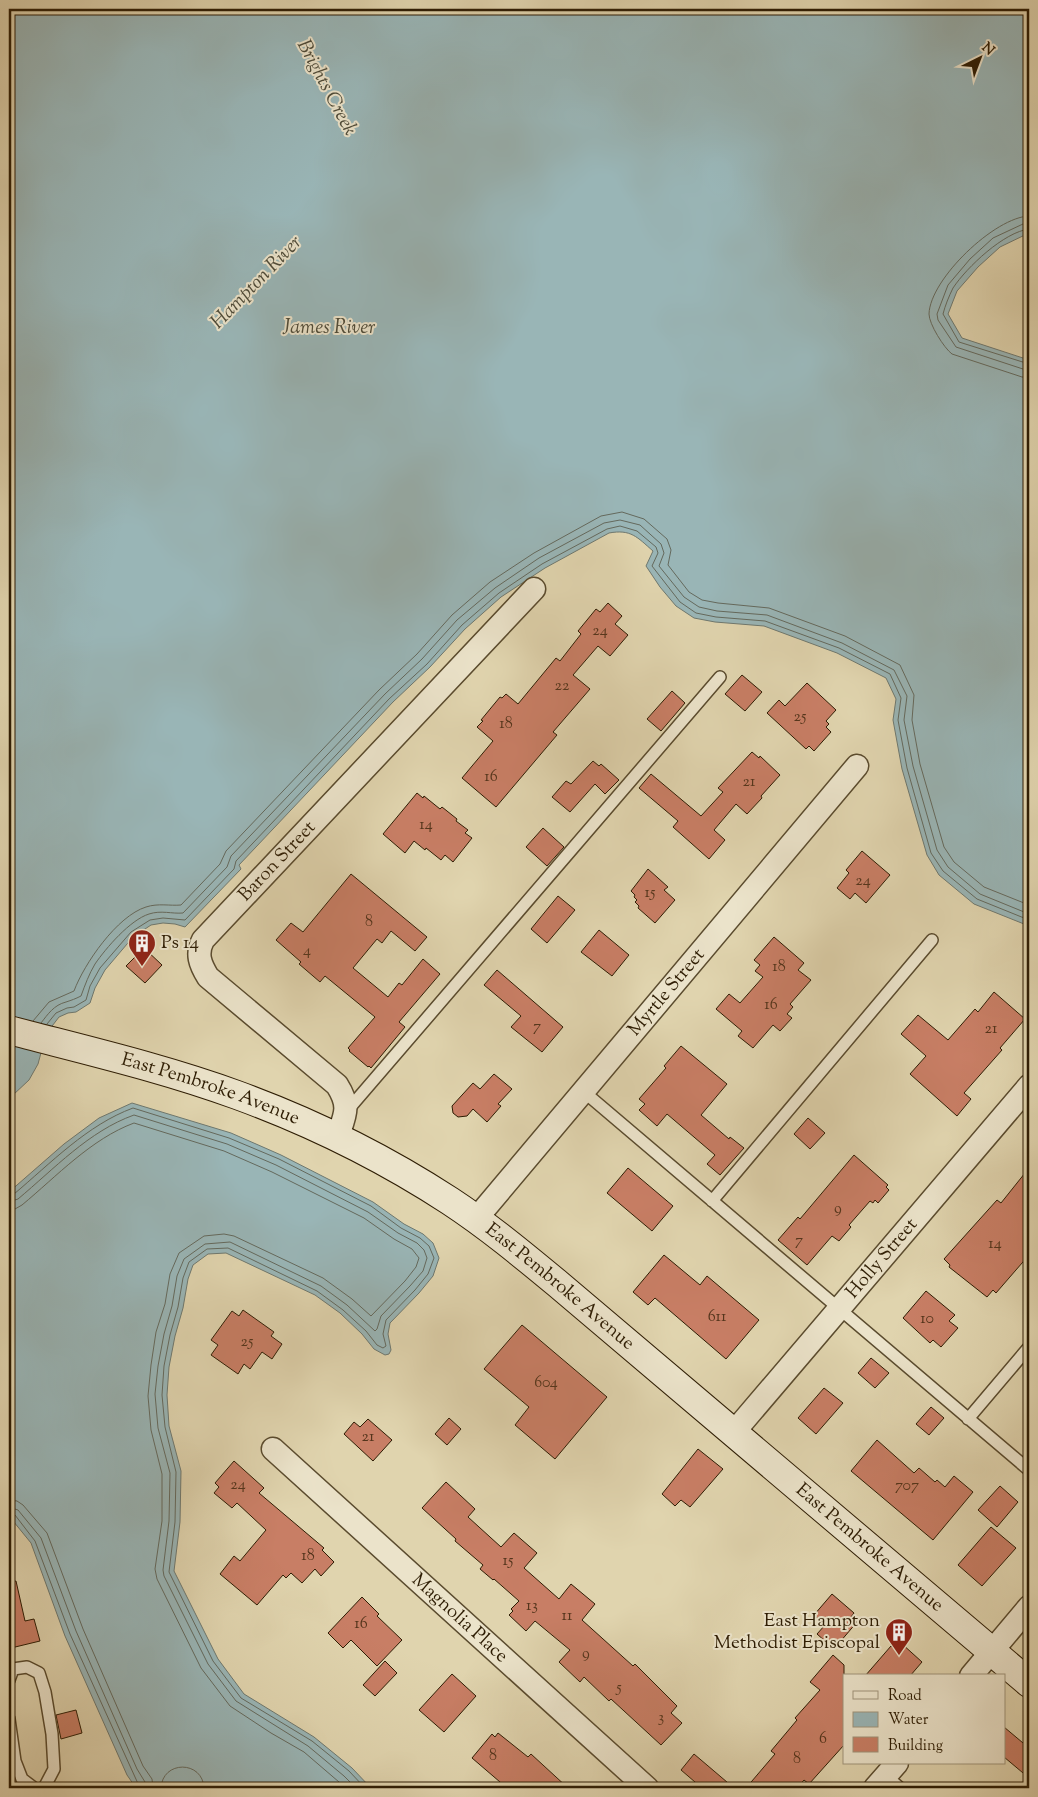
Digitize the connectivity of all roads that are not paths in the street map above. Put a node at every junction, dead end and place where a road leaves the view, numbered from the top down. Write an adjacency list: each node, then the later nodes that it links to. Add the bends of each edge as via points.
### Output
1 (534, 589): 8 (street, Baron Street, via 203,940 199,948 198,956 208,976 329,1078 344,1098)
2 (720, 677): 8 (lane)
3 (857, 766): 7 (street, Myrtle Street)
4 (932, 940): 10 (lane)
5 (9, 1030): 9 (main road, East Pembroke Avenue, via 149,1067 237,1095)
6 (1029, 1086): 12 (street, Holly Street)
7 (583, 1091): 10 (lane); 11 (street, Myrtle Street)
8 (347, 1111): 9 (street)
9 (337, 1138): 11 (main road, East Pembroke Avenue, via 412,1178)
10 (712, 1201): 12 (lane)
11 (476, 1219): 15 (main road, East Pembroke Avenue)
12 (839, 1310): 14 (lane); 15 (street, Holly Street)
13 (1029, 1347): 14 (lane)
14 (968, 1419): 17 (lane)
15 (734, 1432): 19 (main road, East Pembroke Avenue)
16 (273, 1449): 26 (street, Magnolia Place)
17 (1029, 1470)
18 (1029, 1607): 19 (street)
19 (992, 1652): 20 (street); 22 (main road, East Pembroke Avenue)
20 (973, 1674)
21 (9, 1680): 25 (lane, via 13,1669 27,1667 39,1673 52,1734 54,1768)
22 (1029, 1684)
23 (9, 1719): 24 (lane, via 15,1761 22,1779)
24 (34, 1788)
25 (44, 1788)
26 (647, 1788)

